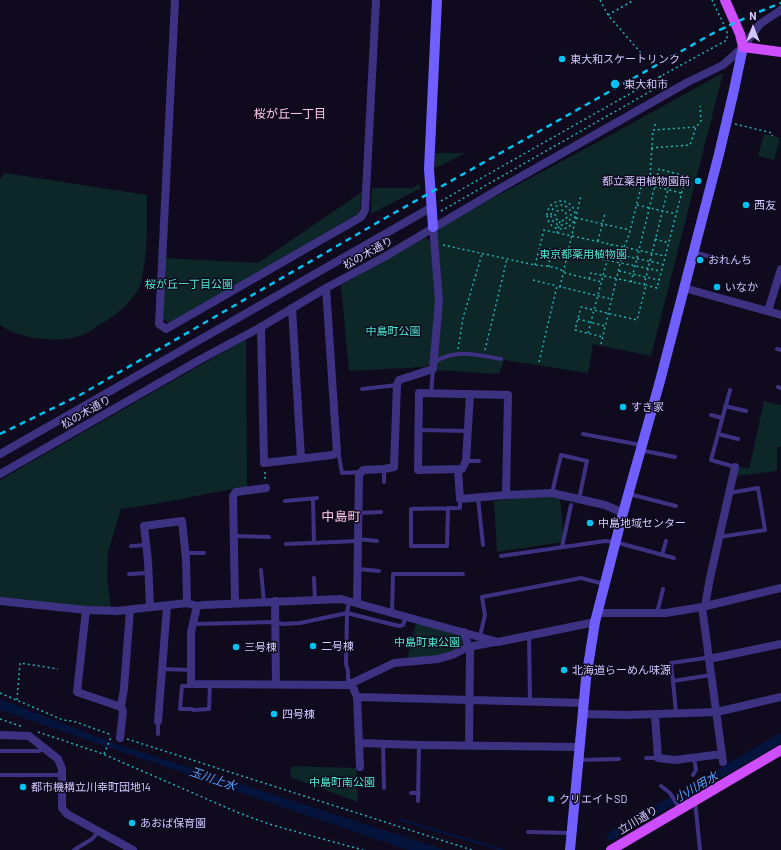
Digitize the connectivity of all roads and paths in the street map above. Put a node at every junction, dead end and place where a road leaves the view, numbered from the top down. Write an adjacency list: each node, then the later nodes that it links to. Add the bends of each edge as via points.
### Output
1 (175, 0): 2 (street, via 159,324 166,330 361,217 365,210)
2 (376, 0)
3 (437, 0): 31 (main road, via 428,169)
4 (600, 0): 9 (path)
5 (634, 0): 9 (path)
6 (712, 0): 14 (path, via 727,31 727,40)
7 (725, 0): 10 (main road)
8 (781, 10): 10 (street, 松の木通り, via 760,24)
9 (608, 15): 12 (path)
10 (743, 47): 11 (main road); 41 (street, 松の木通り, via 723,65 688,82); 57 (main road, via 726,128)
11 (781, 52)
12 (642, 53)
13 (658, 73): 14 (path)
14 (661, 76): 14 (path, via 440,202 441,212 665,83)
15 (700, 106): 18 (path, via 701,121)
16 (655, 124): 19 (path)
17 (735, 124): 20 (path, via 772,133)
18 (696, 127): 19 (path); 21 (path, via 690,146)
19 (655, 129): 21 (path)
20 (772, 136)
21 (651, 148): 23 (path, via 650,177)
22 (672, 172): 24 (path, via 659,169); 25 (path); 26 (path, via 686,176)
23 (644, 184): 24 (path); 29 (path, via 642,183)
24 (655, 186): 25 (path); 32 (path)
25 (668, 189): 26 (path); 34 (path)
26 (681, 193): 36 (path)
27 (581, 195): 37 (path)
28 (564, 202): 30 (path); 42 (path, via 572,207 574,219 569,226); 42 (path, via 553,204 548,211 548,222)
29 (636, 204): 32 (path); 43 (path)
30 (563, 206): 33 (path); 40 (path, via 569,210 570,218 567,223); 40 (path, via 555,207 551,212 553,221)
31 (432, 207): 41 (main road); 126 (street)
32 (649, 208): 34 (path); 56 (path)
33 (562, 210): 38 (path, via 567,217); 38 (path, via 555,214 556,219)
34 (662, 211): 36 (path); 46 (path)
35 (605, 213): 39 (path)
36 (676, 214): 49 (path)
37 (576, 218): 39 (path); 45 (path)
38 (560, 221): 40 (path)
39 (602, 224): 43 (path); 47 (path)
40 (559, 225): 42 (path)
41 (433, 228): 48 (street); 89 (street, 松の木通り)
42 (558, 229): 44 (path)
43 (630, 230): 51 (path)
44 (557, 233): 45 (path); 52 (path, via 544,230)
45 (571, 236): 47 (path); 54 (path)
46 (655, 239): 49 (path); 59 (path)
47 (598, 241): 50 (path)
48 (434, 243): 60 (path); 109 (street, via 439,301)
49 (668, 243): 62 (path)
50 (611, 245): 51 (path); 58 (path)
51 (624, 248): 56 (path); 61 (path)
52 (539, 249): 53 (path); 70 (path)
53 (550, 249): 54 (path); 72 (path)
54 (568, 249): 65 (path); 75 (path)
55 (598, 250): 58 (path)
56 (638, 251): 59 (path); 63 (path)
57 (693, 252): 68 (lane); 90 (main road)
58 (610, 253): 61 (path); 65 (path)
59 (651, 253): 62 (path); 66 (path)
60 (482, 254): 64 (path); 105 (path, via 463,318)
61 (623, 255): 63 (path); 67 (path)
62 (665, 256): 69 (path)
63 (636, 258): 66 (path); 71 (path)
64 (507, 260): 70 (path); 106 (path)
65 (608, 260): 67 (path); 79 (path)
66 (650, 261): 69 (path); 73 (path)
67 (621, 263): 71 (path); 76 (path)
68 (732, 263)
69 (663, 264): 77 (path)
70 (535, 265): 72 (path)
71 (634, 266): 73 (path); 78 (path)
72 (549, 267): 75 (path)
73 (648, 269): 77 (path); 80 (path)
74 (781, 269): 95 (street)
75 (563, 271): 82 (path); 88 (path)
76 (619, 271): 78 (path); 81 (path)
77 (661, 272): 84 (path)
78 (632, 274): 80 (path); 86 (path)
79 (604, 276): 81 (path); 82 (path, via 591,273); 85 (path)
80 (646, 277): 84 (path); 87 (path)
81 (617, 278): 86 (path); 92 (path)
82 (589, 279): 85 (path)
83 (533, 280): 88 (path)
84 (659, 280): 87 (path, via 657,288)
85 (602, 282): 91 (path)
86 (631, 282): 87 (path)
87 (645, 285): 96 (path, via 637,320)
88 (558, 286): 91 (path); 108 (path)
89 (326, 288): 93 (street, 松の木通り); 125 (street)
90 (684, 288): 95 (street); 124 (main road)
91 (599, 296): 92 (path); 94 (path)
92 (611, 299): 96 (path)
93 (292, 308): 101 (street, 松の木通り); 128 (street)
94 (595, 310): 96 (path); 98 (path, via 581,307); 99 (path)
95 (768, 311): 97 (street)
96 (608, 314): 100 (path)
97 (781, 315)
98 (578, 319): 99 (path); 102 (path, via 575,330)
99 (591, 323): 100 (path); 102 (path)
100 (606, 326): 103 (path)
101 (261, 327): 131 (street); 136 (street, 松の木通り)
102 (588, 333): 103 (path)
103 (603, 337): 104 (path)
104 (601, 344)
105 (458, 352): 106 (lane); 109 (lane, via 441,358)
106 (484, 356): 107 (lane)
107 (501, 359)
108 (539, 362)
109 (433, 365): 110 (street, via 399,380); 113 (lane)
110 (397, 385): 111 (lane); 133 (street, via 394,467)
111 (362, 389)
112 (730, 390): 115 (lane)
113 (431, 394): 114 (street); 119 (street, via 419,393)
114 (470, 394): 120 (street); 142 (street, via 508,395)
115 (725, 406): 116 (lane); 118 (lane)
116 (746, 411)
117 (711, 415): 118 (lane)
118 (722, 418): 122 (lane)
119 (418, 430): 120 (lane); 134 (street, via 418,470)
120 (468, 431): 129 (street)
121 (583, 434): 124 (lane)
122 (718, 434): 123 (lane); 132 (lane, via 711,460)
123 (738, 439)
124 (641, 447): 127 (lane); 141 (main road)
125 (337, 452): 128 (street); 135 (lane, via 342,473)
126 (0, 454)
127 (675, 457)
128 (301, 458): 131 (street)
129 (466, 461): 130 (lane); 134 (street, via 462,469)
130 (479, 461)
131 (264, 462): 138 (path)
132 (735, 467): 140 (street)
133 (384, 469): 135 (street); 137 (lane)
134 (458, 470): 144 (street)
135 (361, 472): 151 (street)
136 (0, 474)
137 (384, 482)
138 (266, 488): 153 (street, via 236,492 233,496)
139 (552, 493): 142 (street); 145 (street); 145 (lane, via 561,455 587,461)
140 (729, 493): 155 (street); 155 (lane, via 758,488 765,530)
141 (628, 494): 148 (lane); 152 (main road)
142 (506, 495): 143 (street)
143 (478, 498): 144 (street); 163 (lane)
144 (460, 499): 149 (lane, via 460,508)
145 (579, 499): 152 (street, via 605,505)
146 (285, 501): 160 (lane, via 315,498)
147 (570, 505): 165 (lane)
148 (676, 506)
149 (448, 508): 149 (lane, via 411,509 411,546 447,546)
150 (381, 512): 151 (lane)
151 (359, 513): 156 (street)
152 (623, 513): 159 (main road)
153 (234, 536): 154 (lane); 187 (street)
154 (270, 537)
155 (719, 537): 191 (street)
156 (358, 540): 157 (lane); 160 (lane); 171 (street)
157 (377, 541)
158 (666, 541): 168 (lane)
159 (615, 542): 165 (lane); 168 (lane); 178 (main road)
160 (314, 543): 161 (lane)
161 (286, 544)
162 (146, 545): 164 (lane); 166 (street, via 144,526 182,521); 174 (street)
163 (483, 545)
164 (131, 546)
165 (562, 547): 169 (lane)
166 (185, 553): 167 (lane); 186 (street)
167 (204, 553)
168 (662, 555): 170 (lane)
169 (501, 556)
170 (674, 558)
171 (358, 569): 173 (lane); 188 (street)
172 (261, 570): 185 (lane)
173 (380, 571)
174 (148, 573): 175 (lane); 192 (street)
175 (129, 574)
176 (463, 574): 196 (lane, via 393,574)
177 (314, 578): 181 (lane)
178 (604, 584): 199 (main road); 204 (lane, via 581,578 482,597 485,615)
179 (663, 589): 197 (lane)
180 (781, 590): 191 (street)
181 (315, 600): 183 (street); 184 (street)
182 (0, 601): 193 (street)
183 (275, 601): 185 (street); 200 (street)
184 (349, 601): 188 (street); 195 (lane)
185 (264, 602): 187 (street)
186 (187, 603): 189 (street); 190 (street)
187 (234, 603): 190 (street)
188 (357, 603): 196 (street)
189 (167, 606): 192 (street); 210 (street)
190 (197, 606): 201 (street)
191 (704, 606): 197 (street); 208 (street)
192 (150, 607): 194 (street)
193 (86, 610): 194 (street); 225 (street, via 78,692)
194 (130, 610): 225 (street)
195 (347, 613): 198 (lane, via 399,626 403,625); 200 (lane, via 300,623); 217 (lane, via 346,664)
196 (392, 613): 198 (street)
197 (656, 613): 199 (street)
198 (406, 616): 202 (street)
199 (596, 617): 203 (street); 224 (main road)
200 (275, 622): 201 (lane); 216 (street)
201 (193, 624): 211 (street)
202 (464, 632): 204 (street); 207 (street)
203 (529, 634): 205 (street); 223 (lane)
204 (480, 636): 205 (street)
205 (498, 642): 207 (street)
206 (781, 644): 208 (street)
207 (468, 647): 217 (street, via 438,659 394,663); 222 (street)
208 (709, 659): 212 (street); 213 (lane, via 671,663)
209 (58, 669): 221 (path, via 20,663)
210 (161, 669): 211 (lane); 231 (street)
211 (191, 670): 214 (street)
212 (712, 675): 213 (lane); 226 (street)
213 (673, 681): 228 (lane)
214 (191, 684): 215 (street); 215 (lane, via 182,686 180,709 209,709)
215 (210, 684): 216 (street)
216 (276, 684): 217 (street)
217 (350, 684): 219 (street)
218 (0, 693): 221 (path)
219 (357, 697): 222 (street); 238 (street)
220 (781, 697): 226 (street)
221 (17, 700): 236 (path, via 63,720)
222 (470, 700): 223 (street); 241 (street)
223 (530, 701): 224 (street)
224 (584, 703): 227 (main road)
225 (121, 707): 237 (street, via 123,711)
226 (717, 712): 228 (street); 249 (street, via 722,758)
227 (583, 714): 229 (street); 242 (main road)
228 (676, 714): 229 (street)
229 (655, 715): 248 (street)
230 (0, 719): 232 (path)
231 (158, 721): 234 (lane)
232 (22, 727)
233 (38, 732): 246 (path)
234 (158, 734)
235 (0, 735): 243 (street, via 29,736)
236 (112, 735): 237 (path); 246 (path)
237 (120, 738): 269 (path)
238 (359, 743): 239 (street); 252 (street)
239 (383, 743): 240 (street); 257 (lane)
240 (419, 745): 241 (street); 259 (lane)
241 (469, 746): 242 (street)
242 (579, 747): 251 (main road)
243 (45, 748): 245 (lane, via 39,751); 254 (street, via 58,759)
244 (781, 750): 261 (main road, 立川通り)
245 (0, 751)
246 (103, 754): 268 (path, via 239,813)
247 (646, 758): 248 (lane)
248 (658, 758): 249 (street)
249 (694, 758): 255 (lane, via 696,770)
250 (620, 759): 251 (lane)
251 (578, 760): 265 (main road)
252 (360, 768)
253 (0, 775): 254 (lane)
254 (62, 775): 263 (street, via 62,808 67,814)
255 (693, 775)
256 (661, 786): 262 (lane, via 670,793)
257 (384, 788)
258 (411, 793): 259 (lane)
259 (419, 793): 260 (lane)
260 (418, 801)
261 (695, 801): 262 (main road, 立川通り); 272 (lane)
262 (678, 806): 271 (main road, 立川通り)
263 (99, 831): 266 (lane, via 92,839); 267 (street)
264 (528, 832): 265 (lane)
265 (571, 833): 270 (main road)
266 (74, 850)
267 (133, 850)
268 (363, 850)
269 (472, 850)
270 (570, 850)
271 (611, 850)
272 (700, 850)

